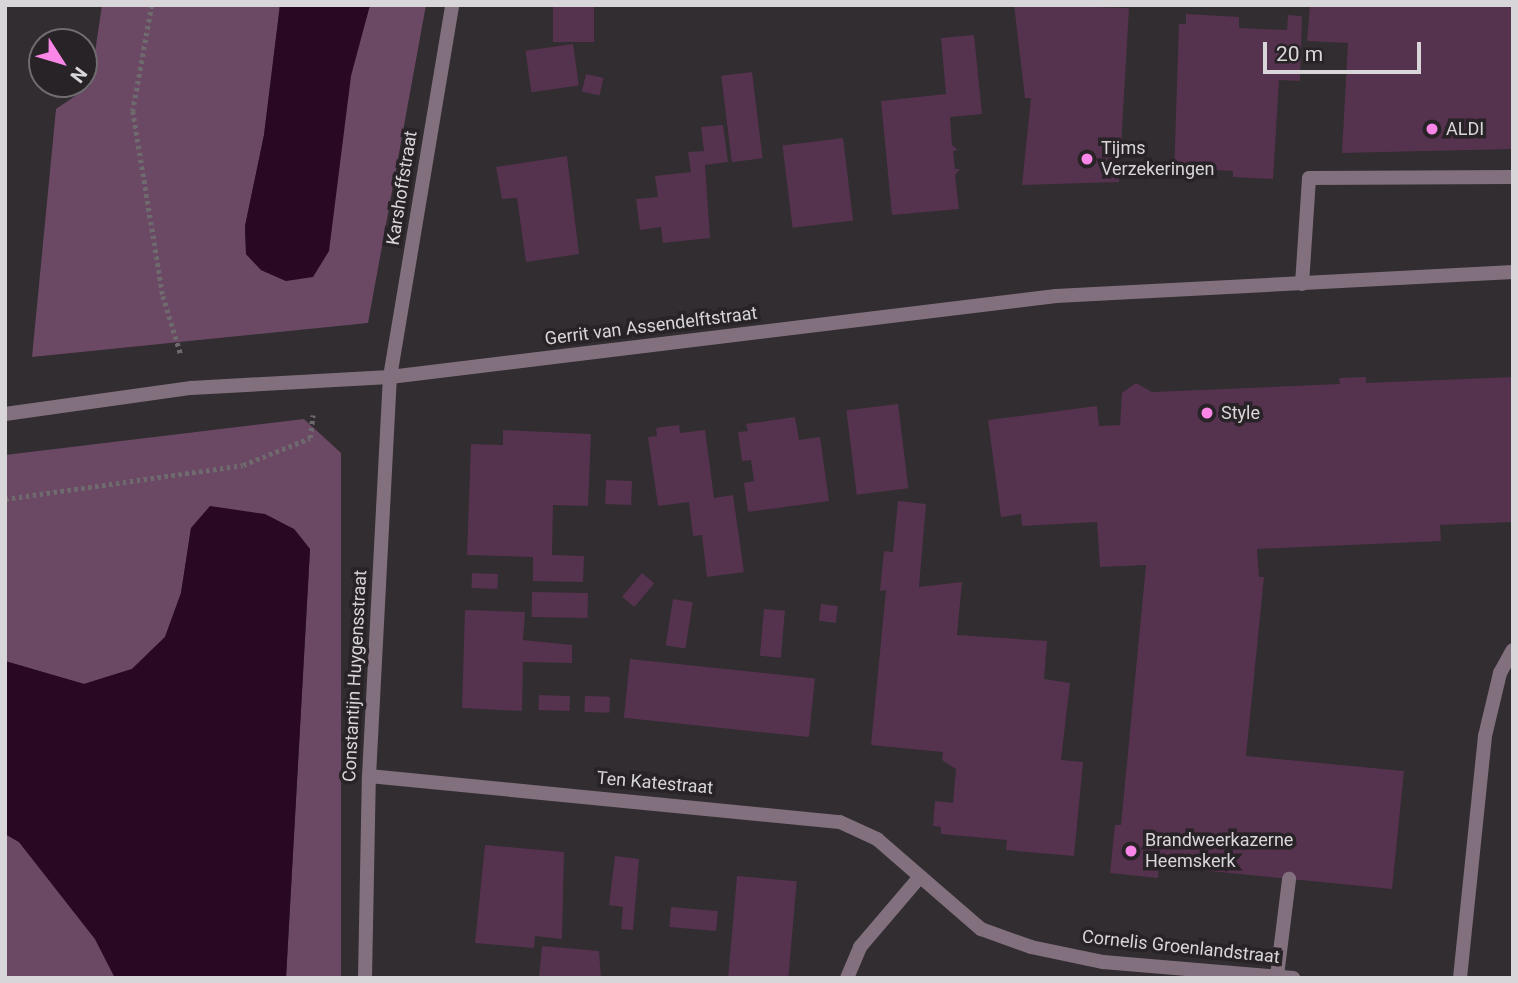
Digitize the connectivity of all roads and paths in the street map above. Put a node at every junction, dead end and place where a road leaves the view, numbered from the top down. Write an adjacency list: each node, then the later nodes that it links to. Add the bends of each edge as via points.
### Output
1 (152, 5): 8 (path, via 133,111 163,296)
2 (452, 5): 6 (street, Karshoffstraat)
3 (1513, 177): 5 (street, via 1309,178)
4 (1513, 272): 5 (street, Gerrit van Assendelftstraat)
5 (1302, 284): 6 (street, Gerrit van Assendelftstraat, via 1056,296)
6 (390, 377): 7 (street, Gerrit van Assendelftstraat); 12 (street, Constantijn Huygensstraat)
7 (318, 381): 8 (street, Gerrit van Assendelftstraat); 10 (path, via 310,438 243,465)
8 (191, 388): 9 (street, Gerrit van Assendelftstraat)
9 (5, 414)
10 (5, 499)
11 (1513, 650): 19 (street, via 1500,673 1485,736)
12 (369, 776): 13 (street, Ten Katestraat, via 840,822 877,839); 16 (street, Constantijn Huygensstraat)
13 (919, 878): 15 (street, Cornelis Groenlandstraat, via 981,929 1031,947 1103,962); 17 (street, via 860,947)
14 (1289, 879): 15 (street)
15 (1277, 976): 18 (street, Cornelis Groenlandstraat)
16 (365, 978)
17 (847, 978)
18 (1293, 978)
19 (1460, 978)

